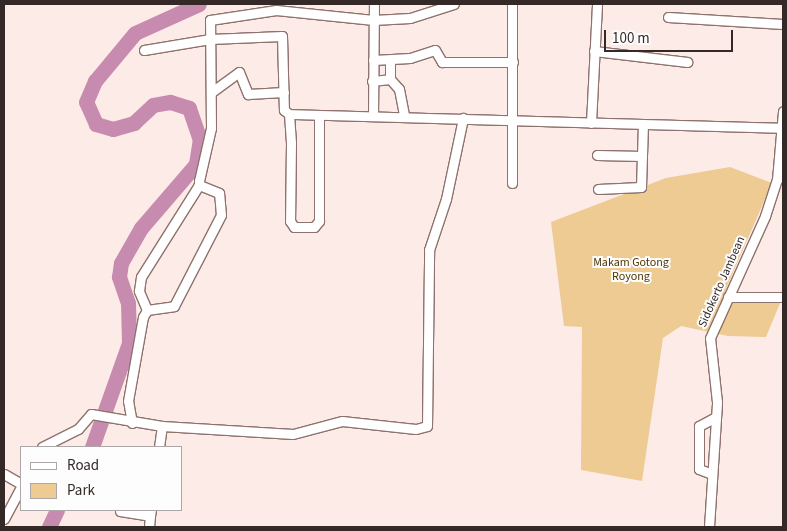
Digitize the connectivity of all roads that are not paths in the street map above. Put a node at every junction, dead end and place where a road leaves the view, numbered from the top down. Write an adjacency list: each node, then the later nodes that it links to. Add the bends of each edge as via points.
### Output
1 (374, 4): 6 (street)
2 (454, 4): 6 (street, via 410,18)
3 (512, 4): 13 (street)
4 (597, 4): 10 (street)
5 (668, 17): 7 (street)
6 (373, 20): 8 (street, via 294,11 216,16 207,23); 11 (street)
7 (783, 24)
8 (210, 39): 9 (street); 17 (street); 18 (street, via 282,36)
9 (144, 50)
10 (594, 51): 14 (street); 26 (street)
11 (373, 60): 12 (street); 16 (street)
12 (390, 60): 13 (street, via 435,50 442,62); 15 (street)
13 (513, 62): 25 (street)
14 (687, 62)
15 (390, 79): 16 (street); 22 (street, via 399,89)
16 (372, 81): 23 (street)
17 (212, 91): 18 (street, via 239,72 248,94); 32 (street, via 209,146)
18 (284, 92): 20 (street, via 284,110)
19 (783, 111): 28 (street, Sidokerto Jambean)
20 (289, 114): 21 (street); 21 (street, via 290,221 294,227 314,226 319,221)
21 (320, 115): 23 (street)
22 (404, 115): 23 (street); 24 (street)
23 (373, 116)
24 (462, 118): 25 (street); 39 (street, via 451,181 429,250 427,426 416,429 342,421 293,434)
25 (514, 121): 26 (street); 31 (street)
26 (591, 122): 27 (street)
27 (642, 124): 28 (street); 30 (street)
28 (782, 128): 34 (street, Sidokerto Jambean, via 777,180 766,216)
29 (597, 155): 30 (street)
30 (642, 156): 33 (street, via 640,189)
31 (512, 183)
32 (199, 185): 36 (street, via 142,276 139,291); 36 (street, via 219,193 221,214 174,306)
33 (598, 189)
34 (728, 297): 35 (street); 37 (street, Sidokerto Jambean, via 710,338)
35 (783, 297)
36 (147, 310): 38 (street, via 130,378 128,401)
37 (716, 417): 43 (street, Sidokerto Jambean); 43 (street, via 698,426 699,469)
38 (132, 423): 39 (street); 40 (street, via 100,414 84,418 78,429)
39 (162, 426): 41 (street)
40 (44, 446)
41 (159, 446)
42 (4, 474): 44 (street)
43 (712, 474): 50 (street, Sidokerto Jambean)
44 (20, 484)
45 (20, 487): 48 (street)
46 (120, 511): 47 (street)
47 (151, 513): 49 (street)
48 (4, 519)
49 (149, 527)
50 (710, 527)

